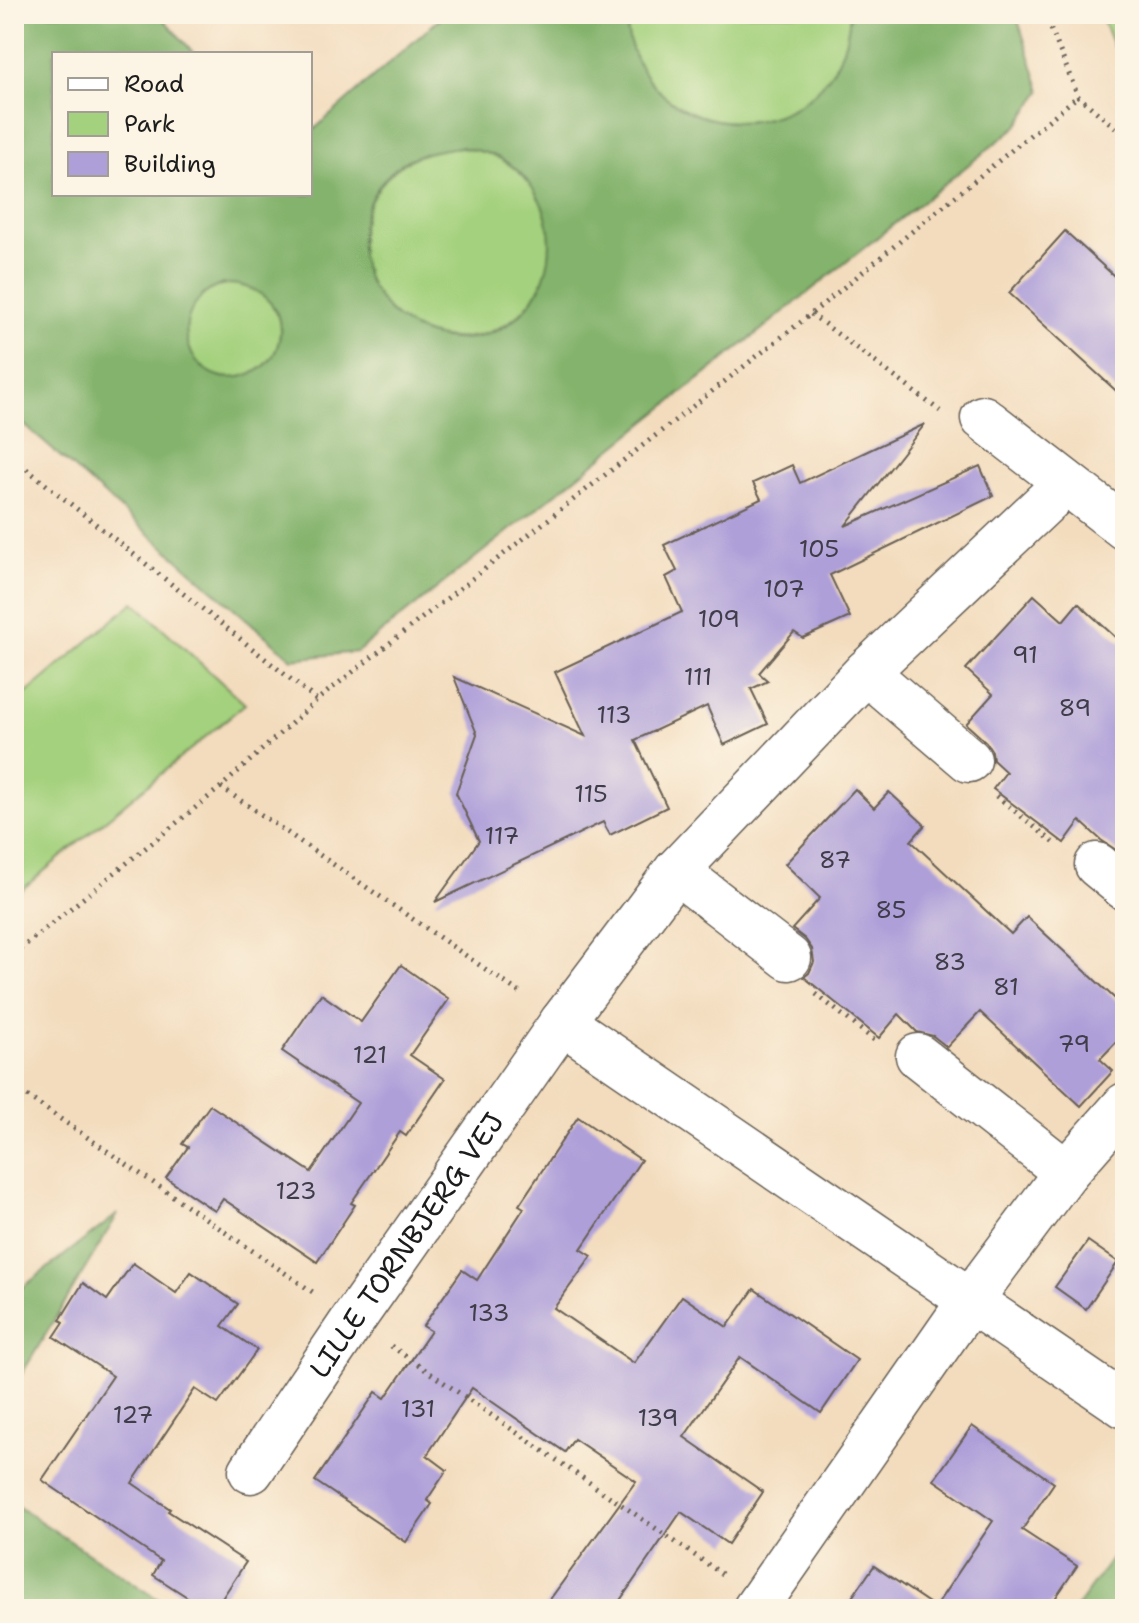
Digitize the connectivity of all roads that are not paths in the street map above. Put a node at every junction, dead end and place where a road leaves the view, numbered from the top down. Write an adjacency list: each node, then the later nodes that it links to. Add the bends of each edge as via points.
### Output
1 (983, 418): 2 (street)
2 (1066, 483): 3 (street); 4 (street, LILLE TORNBJERG VEJ)
3 (1125, 528)
4 (866, 672): 5 (street); 6 (street, LILLE TORNBJERG VEJ)
5 (969, 760)
6 (676, 871): 7 (street); 8 (street, LILLE TORNBJERG VEJ)
7 (789, 958)
8 (562, 1022): 12 (street); 14 (street, LILLE TORNBJERG VEJ)
9 (918, 1056): 11 (street)
10 (1125, 1105): 11 (street)
11 (1066, 1172): 12 (street)
12 (971, 1299): 13 (street); 15 (street)
13 (1125, 1406)
14 (251, 1471)
15 (755, 1609)

